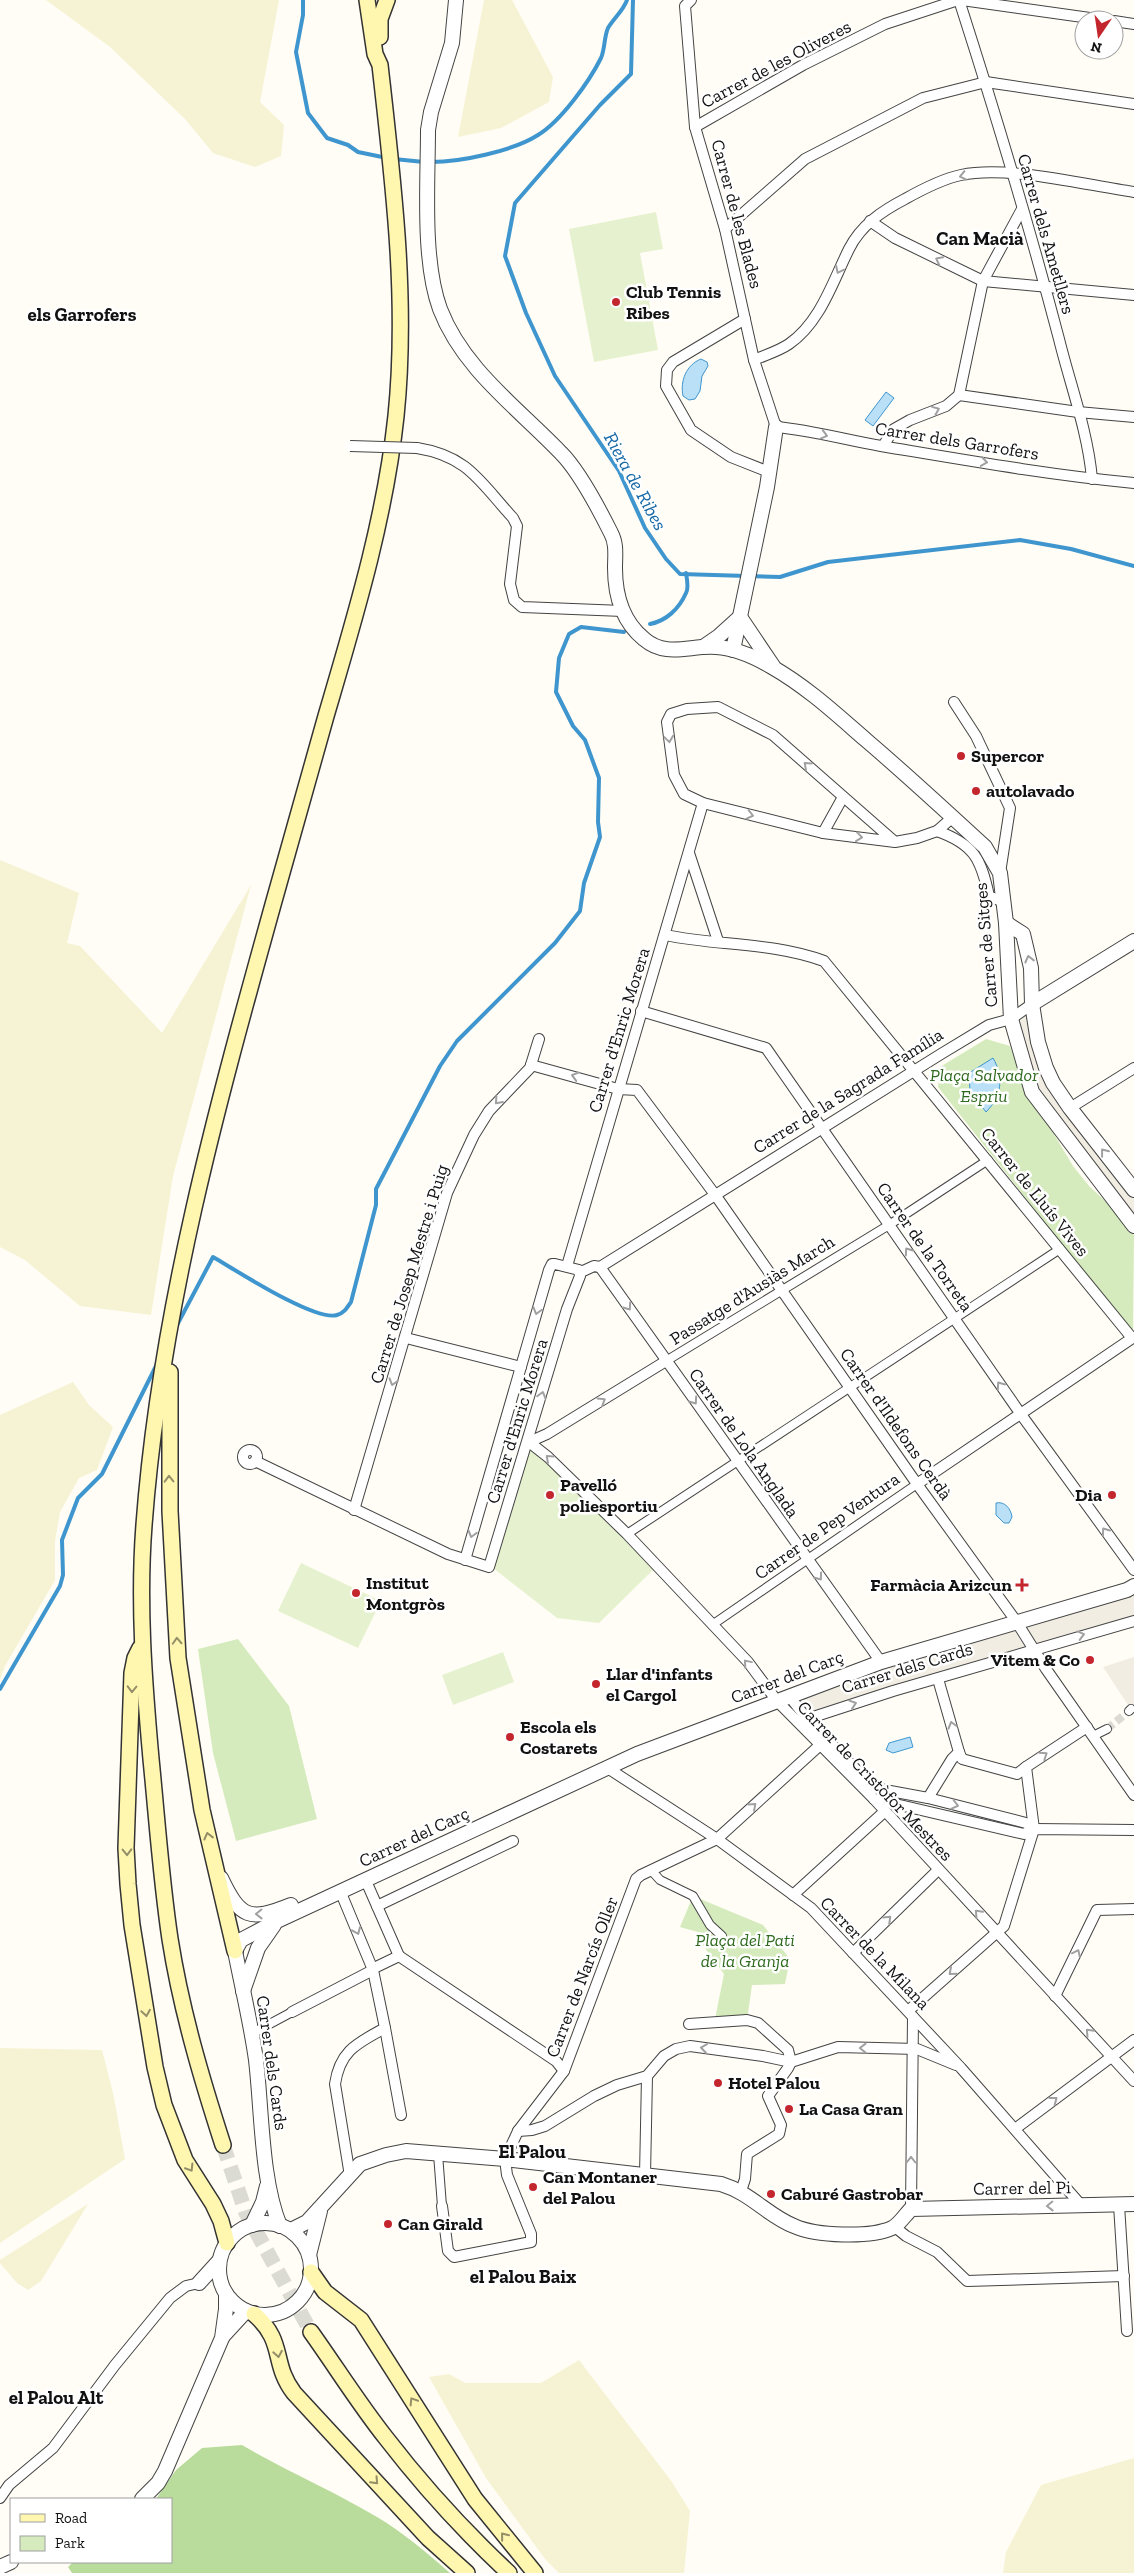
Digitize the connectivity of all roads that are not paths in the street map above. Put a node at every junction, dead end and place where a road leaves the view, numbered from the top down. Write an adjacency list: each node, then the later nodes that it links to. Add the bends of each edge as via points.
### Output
1 (368, 0): 7 (main road, via 375,54)
2 (387, 0): 7 (main road, via 380,19)
3 (959, 0): 6 (street, Carrer de les Oliveres); 8 (street, Carrer dels Ametllers); 10 (street, Carrer de les Oliveres, via 885,24 804,64)
4 (454, 2): 30 (street, via 452,43 428,130 432,273 440,310 467,358 564,455 577,474 613,536 616,589)
5 (688, 3): 10 (street, Carrer de les Blades)
6 (1074, 16)
7 (380, 65): 72 (main road, via 399,282 396,411 382,506 361,600 204,1158)
8 (986, 82): 9 (street); 11 (street, Carrer dels Ametllers); 15 (street, via 923,98 805,159)
9 (1134, 104)
10 (695, 127): 15 (street, Carrer de les Blades)
11 (1011, 173): 12 (street); 13 (street, Carrer dels Ametllers); 14 (street, one-way to 14, via 959,176 903,200)
12 (1134, 192)
13 (1022, 209): 16 (street); 17 (street, Carrer dels Ametllers)
14 (870, 221): 16 (street, one-way to 14, via 895,238); 20 (street, one-way to 20, via 850,246 821,308 811,322 789,344)
15 (725, 229): 19 (street, Carrer de les Blades)
16 (983, 281): 17 (street); 21 (street)
17 (1045, 287): 18 (street); 22 (street, Carrer dels Ametllers)
18 (1134, 295)
19 (745, 319): 20 (street, Carrer de les Blades); 27 (street, via 673,362 667,370 666,386 691,430 731,457)
20 (754, 360): 24 (street, Carrer de les Blades)
21 (959, 395): 22 (street); 26 (street, one-way to 21, via 894,429 946,406)
22 (1078, 412): 23 (street); 28 (street, Carrer dels Ametllers)
23 (1134, 417)
24 (776, 427): 26 (street, Carrer dels Garrofers, one-way to 26, via 803,429); 27 (street)
25 (350, 446): 30 (street, bridge, via 417,448 440,452 465,464 517,526 510,584 514,600 522,607)
26 (883, 446): 28 (street, Carrer dels Garrofers, one-way to 28)
27 (768, 472): 31 (street)
28 (1092, 479): 29 (street, Carrer dels Garrofers)
29 (1134, 483)
30 (623, 610): 32 (street, via 634,630 654,646 670,650)
31 (740, 617): 32 (street); 33 (street); 34 (street)
32 (702, 647): 33 (street)
33 (733, 650): 34 (street)
34 (773, 668): 38 (street, Carrer de Sitges, via 812,693)
35 (954, 702): 43 (street, via 976,736 1010,808)
36 (843, 797): 37 (street, one-way to 37, via 773,735 718,707 709,707 671,714 667,722 674,775 684,794); 40 (street); 41 (street)
37 (703, 803): 40 (street, one-way to 40); 42 (street, Carrer d'Enric Morera)
38 (953, 816): 39 (street); 43 (street, Carrer de Sitges, via 985,847)
39 (937, 830): 41 (street); 44 (street, via 960,839 972,851 984,873 989,896)
40 (823, 833): 41 (street, one-way to 41)
41 (895, 842)
42 (689, 853): 46 (street, Carrer d'Enric Morera); 47 (street)
43 (1000, 873): 44 (street, Carrer de Sitges)
44 (1003, 902): 45 (street, Carrer de Sitges)
45 (1006, 924): 49 (street, one-way to 45, via 1031,968 1023,934); 51 (street, Carrer de Sitges)
46 (665, 935): 47 (street, Carrer de Lluís Vives); 50 (street, Carrer d'Enric Morera)
47 (718, 941): 55 (street, Carrer de Lluís Vives, via 798,952 824,961)
48 (1134, 941): 49 (street, Carrer de la Sagrada Família)
49 (1032, 1004): 51 (street, Carrer de la Sagrada Família); 57 (street, via 1046,1068)
50 (641, 1011): 56 (street, Carrer d'Enric Morera); 58 (street, Carrer de la Torreta, via 766,1048)
51 (1011, 1019): 55 (street, Carrer de la Sagrada Família, via 989,1026); 63 (street, Carrer de Sitges, via 1032,1092)
52 (539, 1039): 53 (street, Carrer de Josep Mestre i Puig)
53 (531, 1065): 56 (street, one-way to 53); 70 (street, Carrer de Josep Mestre i Puig, one-way to 70, via 489,1111 463,1155 448,1193)
54 (1134, 1068): 57 (street)
55 (914, 1071): 58 (street, Carrer de la Sagrada Família); 59 (street, Carrer de Lluís Vives)
56 (618, 1089): 61 (street, Carrer d'Ildefons Cerdà, via 637,1090); 65 (street, Carrer d'Enric Morera)
57 (1070, 1108): 60 (street, one-way to 57)
58 (824, 1129): 61 (street, Carrer de la Sagrada Família); 62 (street, Carrer de la Torreta)
59 (988, 1160): 62 (street, Passatge d'Ausiàs March); 64 (street, Carrer de Lluís Vives)
60 (1134, 1190)
61 (716, 1196): 66 (street, Carrer de la Sagrada Família); 68 (street, Carrer d'Ildefons Cerdà)
62 (889, 1225): 68 (street, Passatge d'Ausiàs March); 69 (street, Carrer de la Torreta, one-way to 62)
63 (1134, 1226)
64 (1060, 1249): 69 (street); 71 (street, Carrer de Lluís Vives)
65 (567, 1266): 67 (street); 74 (street, Carrer d'Enric Morera, one-way to 74, via 552,1264)
66 (600, 1267): 67 (street, Carrer de la Sagrada Família); 73 (street, Carrer de Lola Anglada, one-way to 73)
67 (581, 1272): 77 (street, Carrer d'Enric Morera, one-way to 67)
68 (782, 1290): 73 (street, Passatge d'Ausiàs March); 75 (street, Carrer d'Ildefons Cerdà)
69 (955, 1319): 75 (street); 76 (street, Carrer de la Torreta, one-way to 69)
70 (406, 1338): 74 (street); 81 (street, Carrer de Josep Mestre i Puig, one-way to 81)
71 (1133, 1338): 76 (street, Carrer de Pep Ventura)
72 (165, 1353): 90 (main road, via 144,1525); 110 (main road, one-way to 72, via 192,1758 178,1658 170,1511 171,1384)
73 (666, 1361): 77 (street, Passatge d'Ausiàs March, one-way to 73); 79 (street, Carrer de Lola Anglada, one-way to 79)
74 (521, 1367): 83 (street, Carrer d'Enric Morera, one-way to 83)
75 (850, 1388): 79 (street); 80 (street, Carrer d'Ildefons Cerdà)
76 (1020, 1413): 80 (street, Carrer de Pep Ventura); 85 (street, Carrer de la Torreta, one-way to 76)
77 (529, 1442): 82 (street, Carrer de Cristòfor Mestres, one-way to 77); 83 (street, Carrer d'Enric Morera, via 489,1567)
78 (255, 1461): 81 (street)
79 (737, 1462): 82 (street); 84 (street, Carrer de Lola Anglada)
80 (917, 1484): 84 (street, Carrer de Pep Ventura); 87 (street, Carrer d'Ildefons Cerdà)
81 (354, 1510): 83 (street)
82 (626, 1534): 89 (street, Carrer de Cristòfor Mestres)
83 (465, 1560)
84 (806, 1560): 89 (street, Carrer de Pep Ventura); 92 (street, Carrer de Lola Anglada, one-way to 92)
85 (1134, 1570)
86 (1134, 1586): 87 (street, Carrer del Carç)
87 (1016, 1621): 91 (street, Carrer d'Ildefons Cerdà); 92 (street, Carrer del Carç)
88 (1134, 1621): 91 (street, Carrer dels Cards, one-way to 88)
89 (712, 1625): 94 (street, Carrer de Cristòfor Mestres, one-way to 89)
90 (143, 1642): 143 (main road, via 161,1867 171,1940 186,2018); 159 (main road, one-way to 159, via 132,1672 126,1848 132,1925 164,2105 185,2160 221,2221)
91 (1034, 1649): 93 (street, Carrer dels Cards); 97 (street, Carrer d'Ildefons Cerdà)
92 (881, 1662): 94 (street, Carrer del Carç)
93 (938, 1679): 95 (street, Carrer dels Cards, one-way to 93); 99 (street, one-way to 93)
94 (784, 1699): 95 (street); 98 (street, Carrer de Cristòfor Mestres); 100 (street, Carrer del Carç)
95 (807, 1719): 103 (street, via 874,1788)
96 (1106, 1729): 97 (street)
97 (1090, 1731): 101 (street, one-way to 97); 102 (street, Carrer d'Ildefons Cerdà)
98 (819, 1746): 104 (street, Carrer de Cristòfor Mestres); 108 (street, one-way to 98)
99 (959, 1752): 101 (street, via 962,1759 1017,1774); 103 (street)
100 (606, 1767): 108 (street, Carrer de la Milana); 113 (street, Carrer del Carç)
101 (1026, 1767): 106 (street)
102 (1134, 1795)
103 (928, 1798): 106 (street, one-way to 106, via 1026,1823)
104 (874, 1799): 105 (street, Carrer de Cristòfor Mestres); 106 (street, via 1024,1834)
105 (884, 1812): 112 (street, Carrer de Cristòfor Mestres); 115 (street)
106 (1034, 1829): 107 (street); 119 (street, via 1004,1926)
107 (1134, 1830)
108 (717, 1839): 111 (street); 115 (street, Carrer de la Milana)
109 (513, 1841): 116 (street)
110 (217, 1870): 113 (street, Carrer del Carç, one-way to 110, via 321,1893 270,1914 253,1915 238,1908); 121 (main road)
111 (651, 1870): 120 (street, via 660,1880 693,1896 710,1925); 137 (street, Carrer de Narcís Oller, via 636,1880)
112 (938, 1870): 119 (street, Carrer de Cristòfor Mestres, one-way to 112); 122 (street, one-way to 112)
113 (361, 1883): 114 (street, Carrer del Carç); 116 (street)
114 (341, 1893): 118 (street, Carrer del Carç); 124 (street, one-way to 124)
115 (793, 1895): 122 (street, Carrer de la Milana, via 811,1908)
116 (377, 1906): 123 (street)
117 (1134, 1909): 126 (street, one-way to 117, via 1097,1910)
118 (277, 1921): 121 (street, Carrer del Carç, via 241,1940); 125 (street, via 258,1948)
119 (996, 1933): 126 (street, Carrer de Cristòfor Mestres); 128 (street, one-way to 128)
120 (722, 1936)
121 (235, 1952): 125 (street, Carrer dels Cards)
122 (852, 1953): 128 (street, Carrer de la Milana)
123 (399, 1956): 124 (street); 137 (street, via 556,2061)
124 (373, 1969): 127 (street); 130 (street)
125 (243, 1992): 131 (street, Carrer dels Cards)
126 (1055, 1996): 134 (street, Carrer de Cristòfor Mestres, one-way to 126)
127 (292, 2012): 131 (street)
128 (910, 2014): 133 (street); 136 (street, Carrer de la Milana)
129 (689, 2024): 135 (street, via 747,2020 758,2023 788,2050)
130 (385, 2028): 140 (street); 147 (street, via 350,2048 336,2074)
131 (251, 2034): 148 (street, Carrer dels Cards)
132 (1134, 2040): 134 (street)
133 (912, 2049): 135 (street, one-way to 135, via 838,2047); 136 (street); 155 (street, one-way to 133)
134 (1112, 2057): 139 (street, Carrer de Cristòfor Mestres); 141 (street, one-way to 134)
135 (791, 2062): 138 (street, one-way to 138, via 690,2046 664,2056); 149 (street, via 768,2096 781,2125 779,2134 747,2154)
136 (961, 2068): 141 (street, Carrer de la Milana)
137 (564, 2071): 142 (street, Carrer de Narcís Oller)
138 (647, 2076): 142 (street, via 594,2096 546,2126); 146 (street)
139 (1134, 2080)
140 (401, 2115)
141 (1015, 2129): 152 (street, Carrer de la Milana)
142 (518, 2131): 145 (street, Carrer de Narcís Oller)
143 (223, 2145)
144 (438, 2154): 145 (street); 147 (street, via 406,2151 386,2155 360,2164); 153 (street)
145 (506, 2159): 146 (street); 153 (street, via 507,2175 531,2234 531,2242 454,2257 448,2251)
146 (645, 2175): 149 (street, via 721,2184)
147 (350, 2176): 154 (street)
148 (268, 2180): 156 (street, Carrer dels Cards, via 263,2202); 158 (street, Carrer dels Cards, via 274,2212)
149 (741, 2191): 157 (street, via 793,2226 826,2234 882,2232)
150 (1119, 2204): 151 (street, Carrer del Pi); 152 (street, Carrer del Pi); 163 (street)
151 (1134, 2204)
152 (1081, 2205): 155 (street, Carrer del Pi, one-way to 155)
153 (442, 2206)
154 (321, 2208): 158 (street, via 307,2222); 160 (street)
155 (911, 2209): 157 (street)
156 (252, 2225): 158 (street, via 266,2223); 159 (street)
157 (895, 2227): 163 (street, via 937,2252 967,2281)
158 (285, 2228): 160 (street, via 302,2242)
159 (227, 2243): 161 (street)
160 (309, 2256): 162 (street)
161 (219, 2261): 164 (street); 165 (street)
162 (311, 2272): 167 (street, via 302,2297 292,2306 274,2314); 175 (main road, one-way to 162, via 475,2499 361,2320 326,2292)
163 (1124, 2276): 166 (street)
164 (199, 2282): 165 (street); 171 (street, via 186,2286 170,2298 53,2448 9,2485)
165 (223, 2288): 167 (street, via 234,2304); 170 (street, via 226,2309)
166 (1130, 2295): 169 (street)
167 (250, 2312): 170 (street); 173 (main road, one-way to 173, via 266,2325 274,2337 280,2370 294,2394 428,2538)
168 (311, 2332): 174 (main road, via 384,2436 416,2475)
169 (1127, 2332)
170 (222, 2338): 172 (street, via 165,2471)
171 (0, 2498)
172 (143, 2498)
173 (467, 2573)
174 (509, 2573)
175 (535, 2573)

